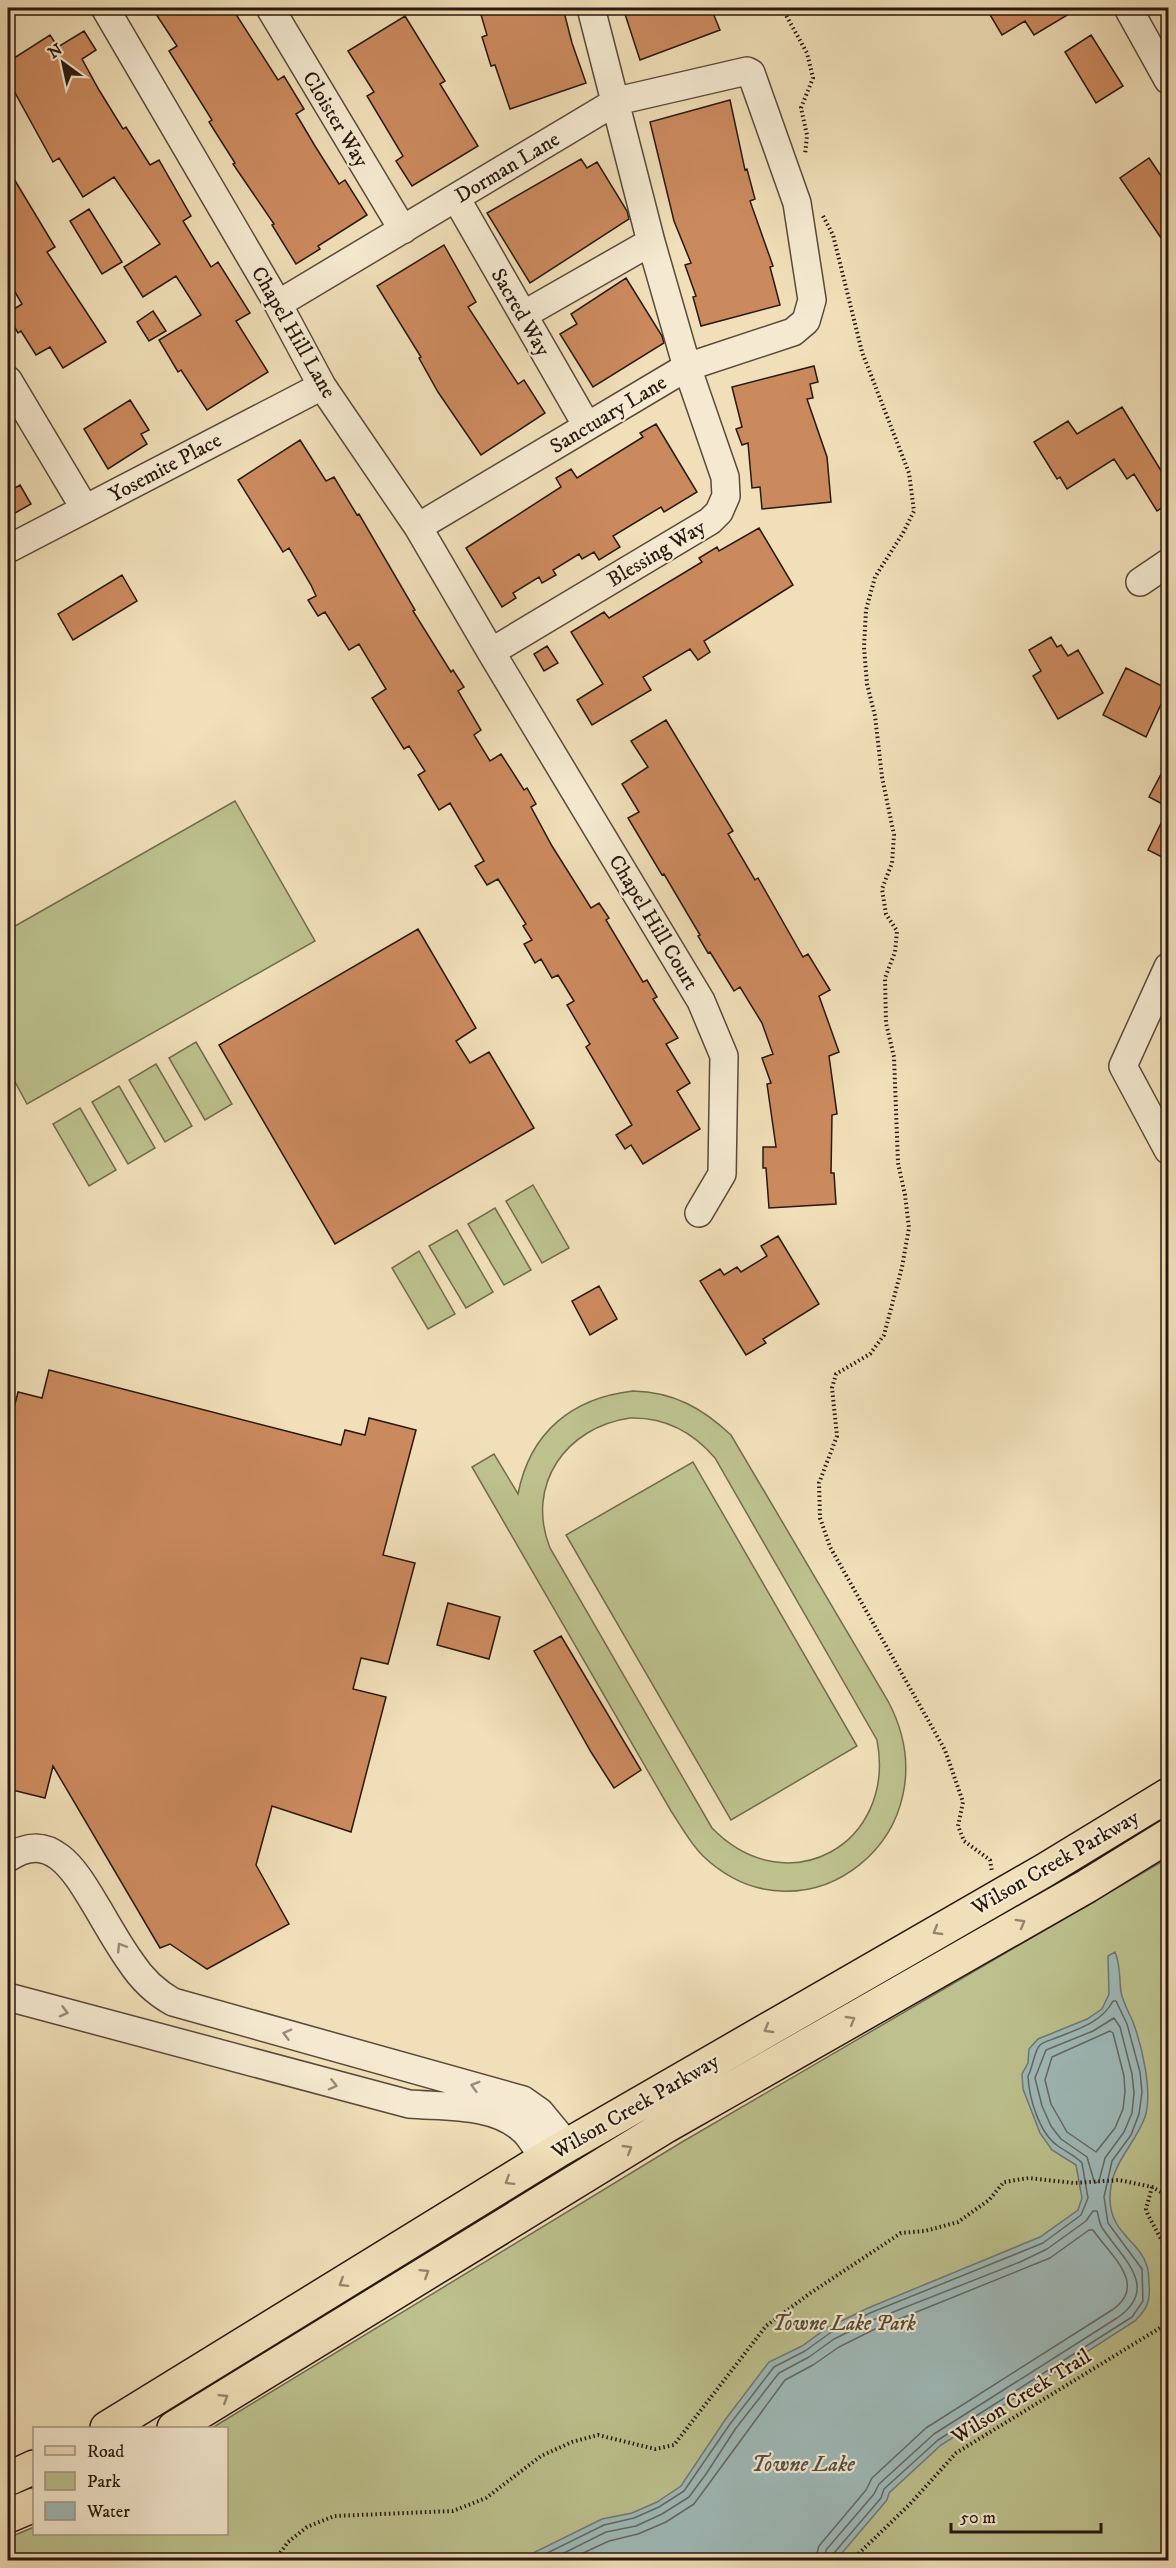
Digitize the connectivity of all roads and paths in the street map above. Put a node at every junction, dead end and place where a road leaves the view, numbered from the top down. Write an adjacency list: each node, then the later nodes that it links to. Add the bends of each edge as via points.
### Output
1 (105, 8): 13 (street, Chapel Hill Lane)
2 (270, 8): 11 (street, Cloister Way)
3 (591, 8): 7 (street, Blessing Way)
4 (782, 8): 8 (path, via 807,53 813,78 801,108 807,135)
5 (1128, 8): 6 (street)
6 (1168, 80)
7 (617, 101): 9 (street, Dorman Lane); 12 (street, Blessing Way); 15 (street, Dorman Lane, via 747,70 751,73 797,203 812,300)
8 (804, 162)
9 (456, 198): 11 (street, Dorman Lane); 14 (street, Sacred Way)
10 (820, 207): 32 (path, via 833,235 862,352 909,473 914,511 875,577 866,610 864,646 894,835 892,863 882,889 886,914 897,931 895,952 885,978 886,1023 894,1057 898,1163 909,1228 884,1335 870,1354 836,1374 832,1388 837,1436 819,1483 820,1518 830,1546 945,1750 963,1802 958,1826 964,1841 990,1860)
11 (403, 230): 13 (street, Dorman Lane)
12 (651, 242): 14 (street); 16 (street, Blessing Way)
13 (278, 304): 18 (street, Chapel Hill Lane)
14 (523, 315): 19 (street, Sacred Way)
15 (806, 321): 16 (street, Sanctuary Lane, via 794,332)
16 (687, 367): 19 (street, Sanctuary Lane); 25 (street, Blessing Way, via 725,477 726,496 718,512 710,521)
17 (8, 380): 20 (street)
18 (322, 386): 20 (street, Yosemite Place); 21 (street, Chapel Hill Lane)
19 (587, 426): 21 (street, Sanctuary Lane)
20 (85, 509): 22 (street, Yosemite Place)
21 (418, 527): 25 (street, Chapel Hill Lane)
22 (8, 549)
23 (1168, 563): 24 (street)
24 (1140, 582)
25 (490, 652): 28 (street, Chapel Hill Court, via 701,1001 724,1056 722,1174)
26 (1168, 967): 27 (street, via 1123,1066)
27 (1168, 1150)
28 (699, 1214)
29 (1168, 1795): 34 (main road, Wilson Creek Parkway, one-way to 34)
30 (1168, 1836): 42 (main road, Wilson Creek Parkway, one-way to 30, via 656,2132)
31 (8, 1858): 34 (street, one-way to 31, via 559,2135 540,2112 523,2100 173,2002 139,1973 76,1873 62,1858 37,1849)
32 (992, 1873)
33 (8, 1997): 34 (street, one-way to 34, via 409,2104 483,2112 514,2123 538,2149)
34 (559, 2150): 39 (main road, Wilson Creek Parkway, one-way to 39)
35 (1152, 2187): 36 (path); 37 (path, via 1146,2209); 47 (path, via 1119,2180 1074,2183 1029,2178 1004,2182 989,2200 958,2222 901,2233 766,2326 674,2445 655,2449 598,2435 572,2442 541,2456 486,2498 453,2511 334,2516 307,2527 288,2542)
36 (1168, 2196)
37 (1168, 2252)
38 (1168, 2323): 48 (path, Wilson Creek Trail, via 956,2453)
39 (197, 2373): 40 (main road, Wilson Creek Parkway); 41 (main road, via 191,2398)
40 (109, 2427)
41 (146, 2427)
42 (176, 2427)
43 (33, 2467): 44 (main road)
44 (8, 2479)
45 (33, 2505): 46 (main road)
46 (8, 2516)
47 (276, 2560)
48 (852, 2560)

